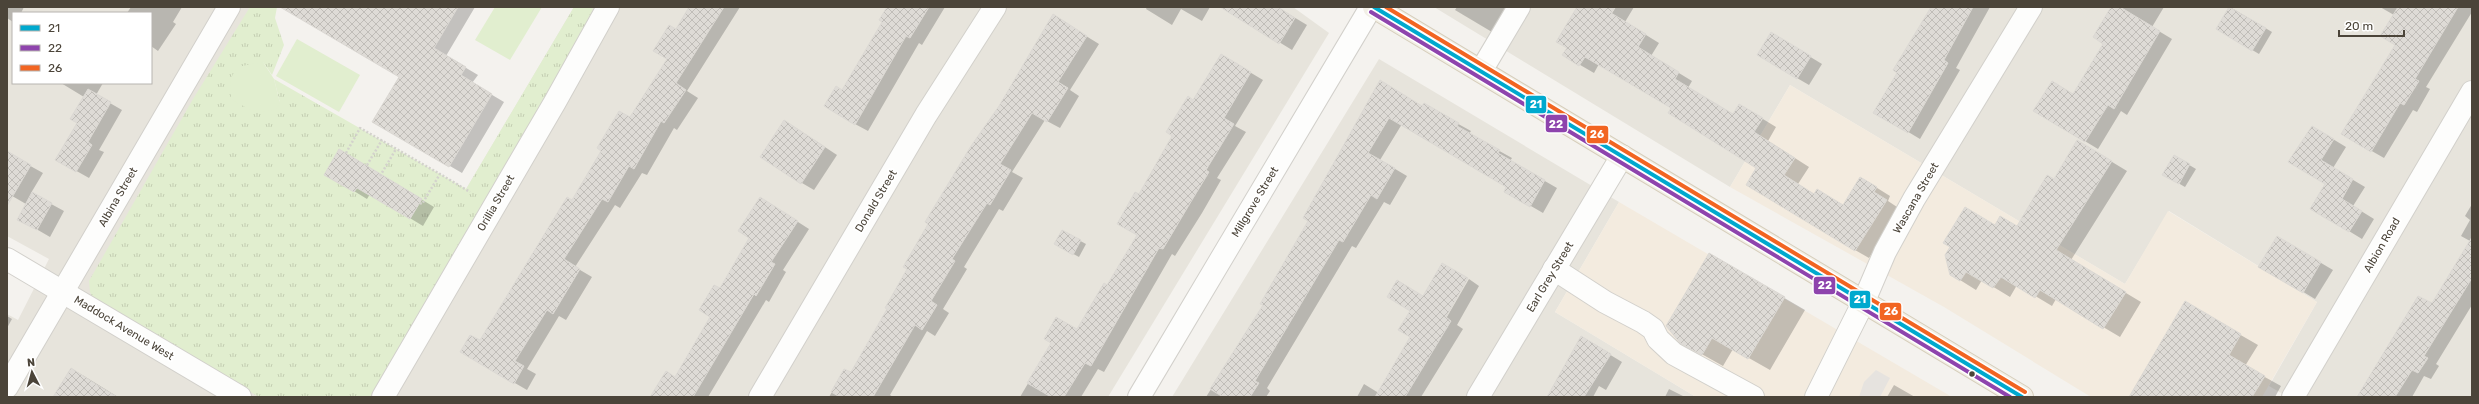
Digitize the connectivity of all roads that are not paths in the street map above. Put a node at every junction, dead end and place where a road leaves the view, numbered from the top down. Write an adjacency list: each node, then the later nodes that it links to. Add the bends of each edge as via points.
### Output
1 (229, 7): 12 (street, Albina Street)
2 (608, 7): 16 (street, Orillia Street)
3 (995, 7): 17 (street, Donald Street, via 926,115)
4 (1373, 7): 7 (main road); 18 (street, Millgrove Street)
5 (1519, 7): 7 (street)
6 (2030, 7): 13 (street, Wascana Street, via 1914,199 1885,252)
7 (1481, 71): 9 (main road)
8 (2472, 92): 23 (street, Albion Road)
9 (1622, 156): 11 (street, Earl Grey Street); 13 (main road)
10 (7, 259): 12 (street, Maddock Avenue West)
11 (1554, 269): 19 (street, Earl Grey Street); 20 (street, via 1653,329 1658,339 1674,354)
12 (63, 292): 14 (street, Albina Street); 15 (street, Maddock Avenue West)
13 (1864, 301): 21 (street, Wascana Street); 22 (main road)
14 (7, 388)
15 (240, 397)
16 (383, 397)
17 (760, 397)
18 (1139, 397)
19 (1478, 397)
20 (1753, 397)
21 (1816, 397)
22 (2022, 397)
23 (2293, 397)

